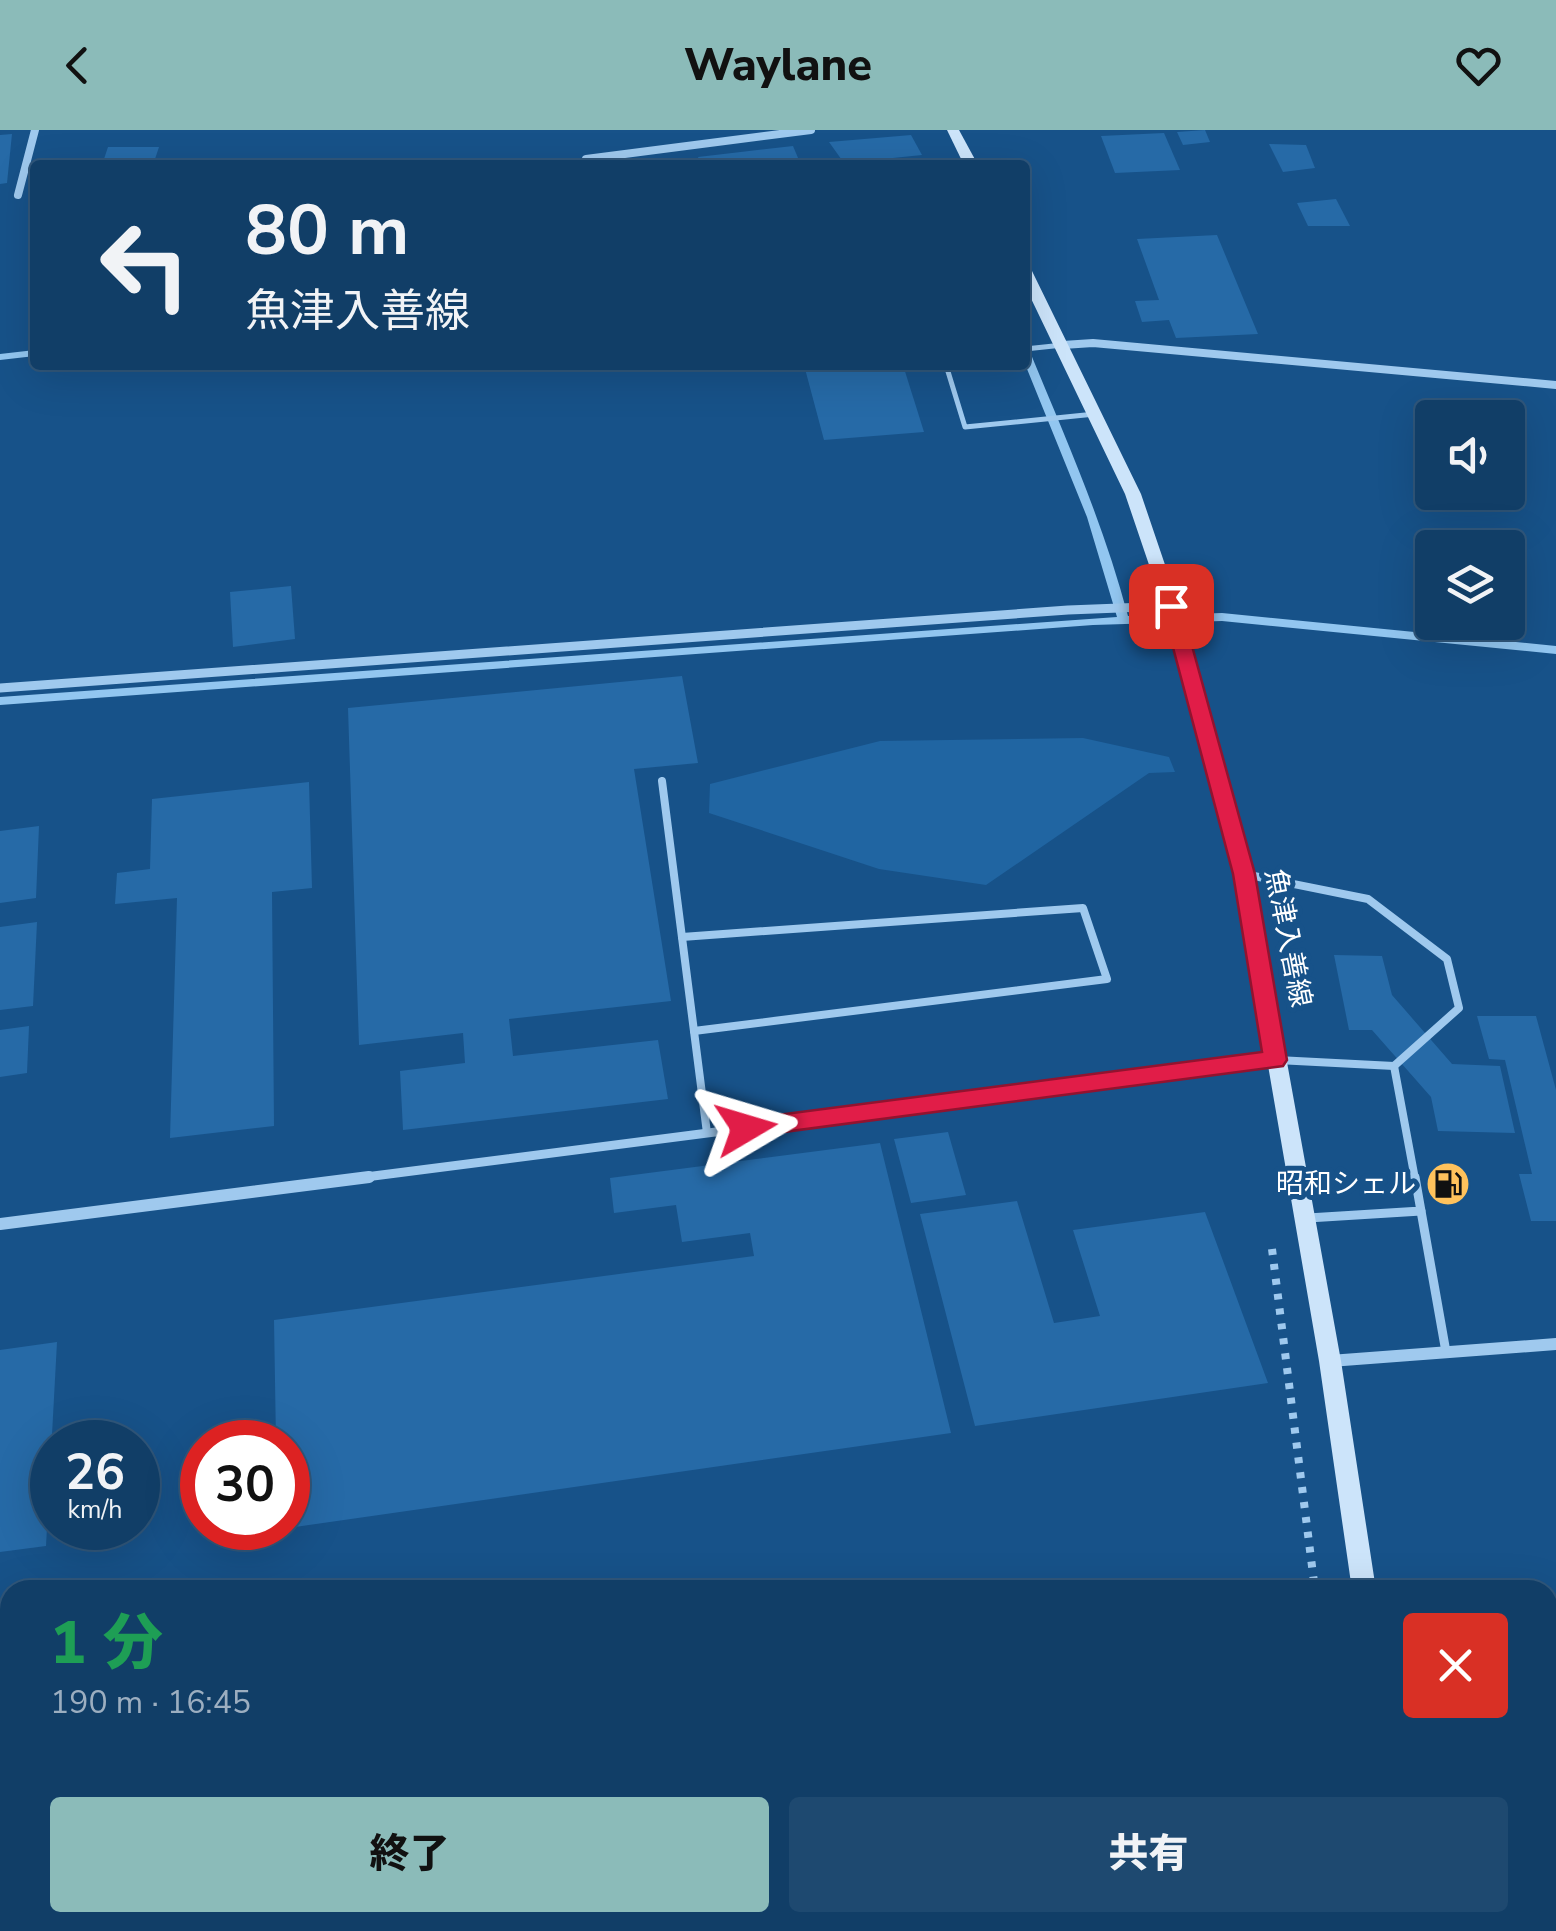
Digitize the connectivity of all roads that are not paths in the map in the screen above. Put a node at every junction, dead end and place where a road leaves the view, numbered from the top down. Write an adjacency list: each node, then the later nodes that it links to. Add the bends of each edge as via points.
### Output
1 (35, 130): 6 (street)
2 (811, 130): 4 (street)
3 (953, 130): 5 (main road)
4 (586, 160)
5 (968, 160)
6 (18, 195)
7 (1030, 281): 8 (main road, 魚津入善線)
8 (1063, 345): 9 (lane); 11 (street); 12 (main road, 魚津入善線)
9 (1030, 349)
10 (948, 370): 12 (lane, via 965,427)
11 (1556, 385)
12 (1096, 414): 13 (main road, 魚津入善線, via 1133,494)
13 (1171, 606): 14 (street); 16 (main road, 魚津入善線)
14 (0, 688)
15 (662, 781): 17 (lane)
16 (1244, 874): 19 (main road, 魚津入善線); 20 (lane, via 1368,900 1447,959 1458,1008)
17 (682, 937): 18 (lane); 18 (lane, via 1083,908 1107,980)
18 (694, 1031): 21 (lane)
19 (1275, 1060): 20 (lane); 21 (street); 23 (main road, 魚津入善線)
20 (1394, 1066): 22 (lane)
21 (707, 1133): 24 (street)
22 (1421, 1211): 23 (lane); 26 (lane)
23 (1304, 1218): 27 (main road, 魚津入善線)
24 (0, 1224)
25 (1556, 1344): 26 (street)
26 (1446, 1352): 27 (street)
27 (1330, 1360): 28 (main road, 魚津入善線)
28 (1363, 1580)

